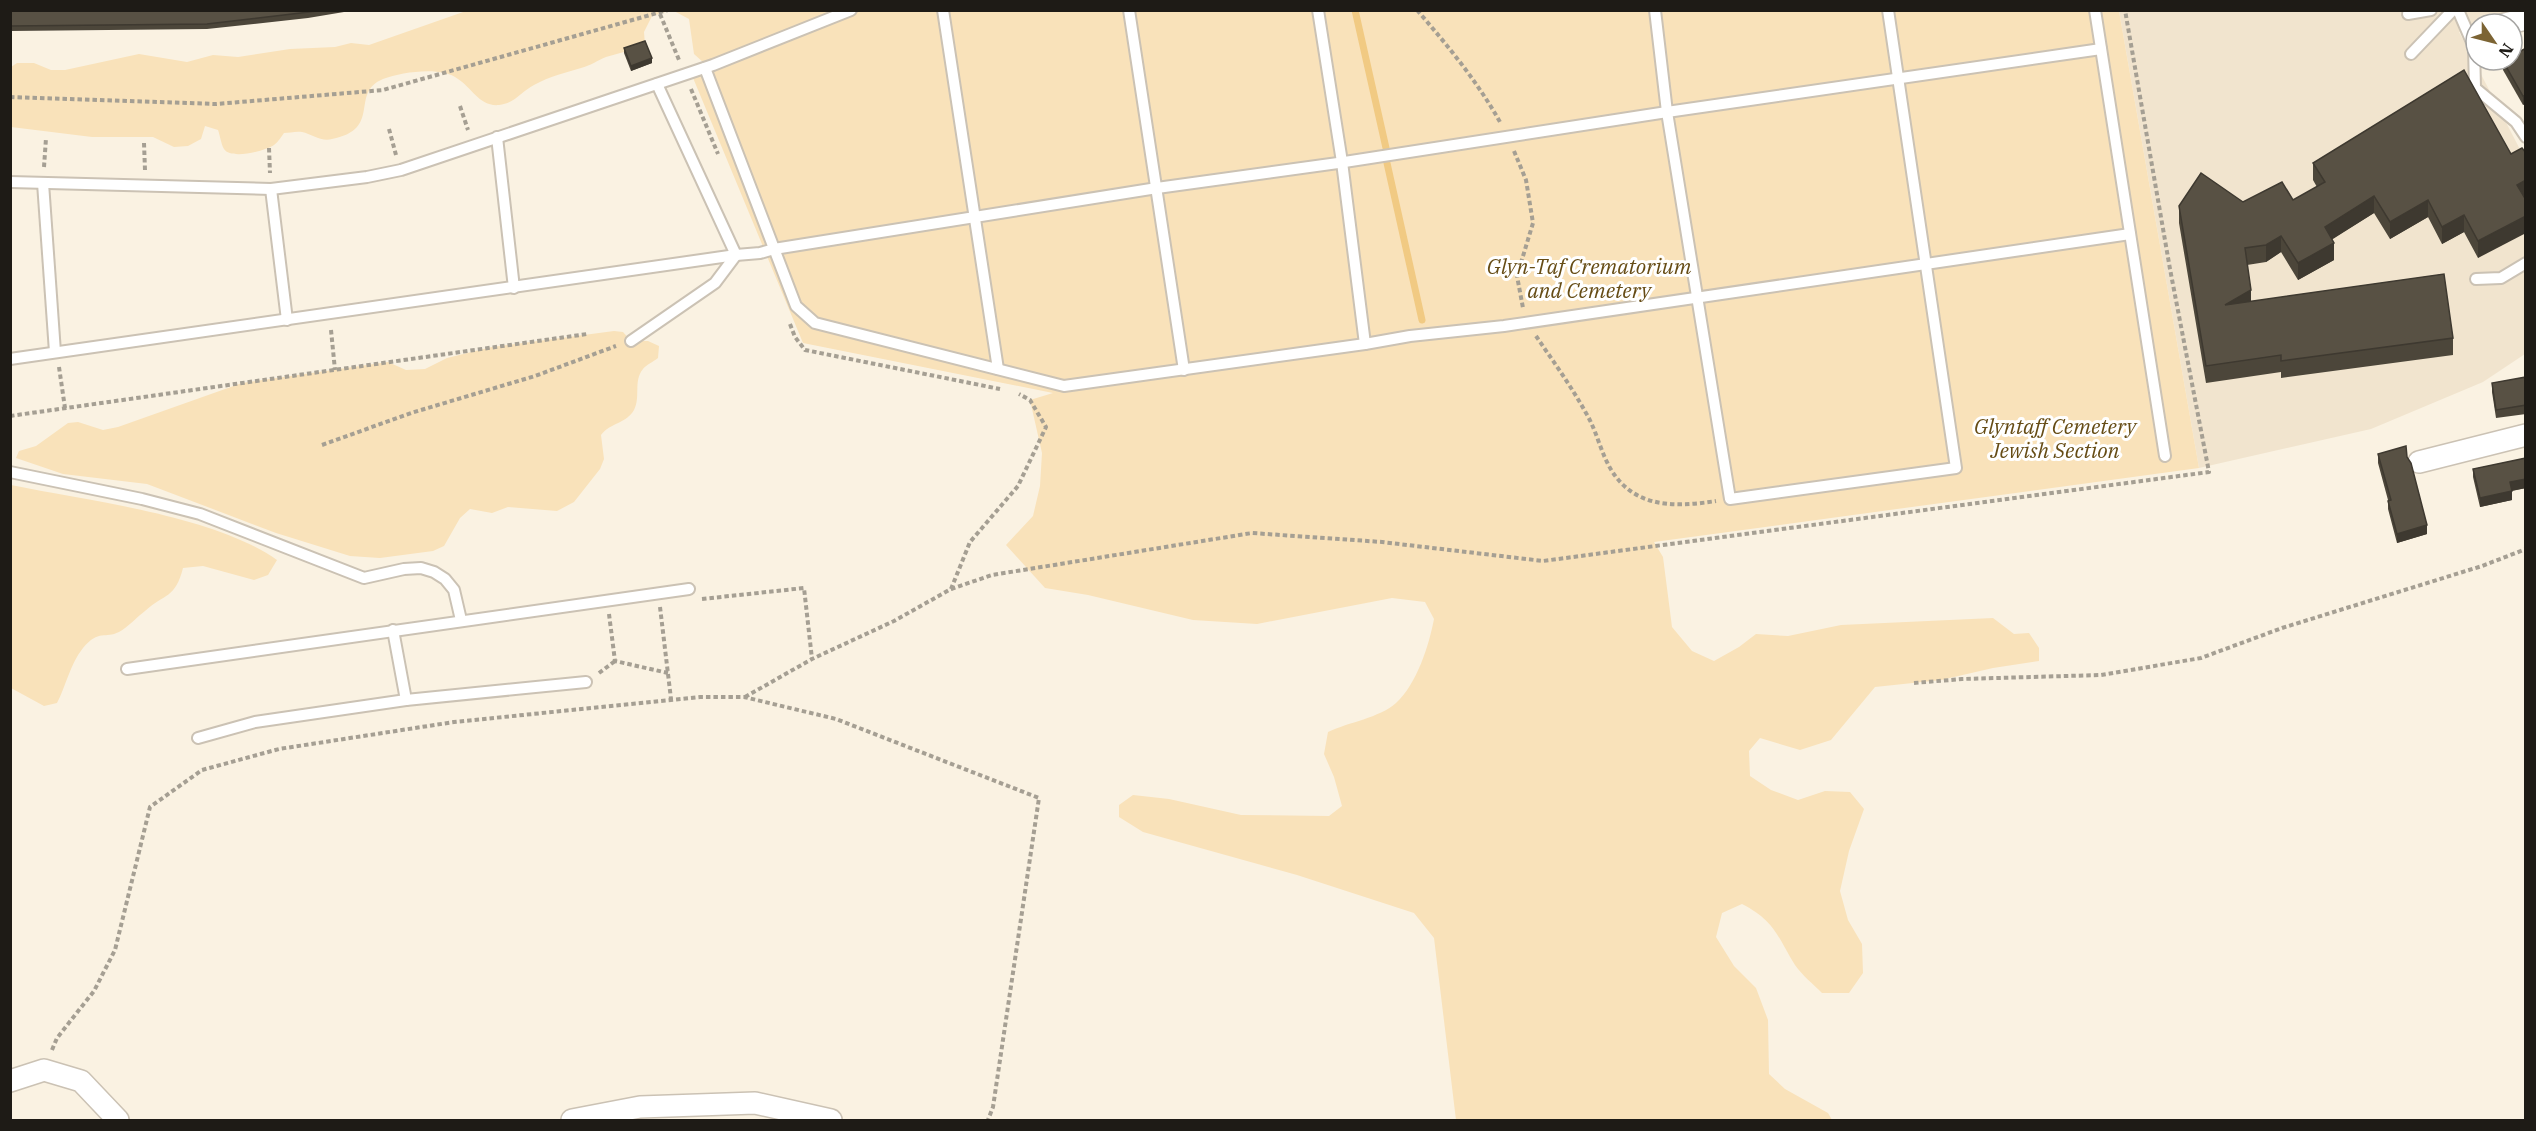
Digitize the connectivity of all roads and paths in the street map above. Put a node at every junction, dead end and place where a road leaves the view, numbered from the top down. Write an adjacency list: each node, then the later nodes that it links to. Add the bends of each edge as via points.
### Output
1 (668, 10): 14 (path)
2 (850, 10): 18 (lane)
3 (943, 10): 41 (lane)
4 (1129, 10): 39 (lane)
5 (1318, 10): 34 (lane)
6 (1417, 10): 26 (path, via 1480,87)
7 (1655, 10): 24 (lane)
8 (1888, 10): 20 (lane)
9 (2095, 10): 16 (lane)
10 (2125, 10): 74 (path, via 2209,472 1543,561 1382,542 1252,533 992,575)
11 (2431, 10): 15 (lane)
12 (2453, 10): 17 (lane)
13 (2458, 10): 29 (lane, via 2474,47 2475,88 2516,122)
14 (660, 14): 19 (path); 22 (path, via 383,90 216,104)
15 (2408, 14)
16 (2101, 49): 20 (lane); 42 (lane)
17 (2411, 54)
18 (705, 68): 19 (lane); 43 (lane)
19 (685, 75): 21 (lane); 33 (path)
20 (1898, 80): 24 (lane); 46 (lane)
21 (657, 84): 27 (lane); 44 (lane)
22 (10, 97)
23 (460, 106): 31 (path)
24 (1667, 112): 26 (lane); 49 (lane)
25 (389, 129): 35 (path)
26 (1508, 136): 34 (lane); 53 (path, via 1532,205 1533,224 1518,276)
27 (497, 137): 31 (lane); 48 (lane)
28 (46, 138): 37 (path)
29 (2526, 138)
30 (144, 143): 38 (path)
31 (473, 145): 35 (lane)
32 (269, 148): 40 (path)
33 (721, 162)
34 (1342, 162): 39 (lane); 56 (lane)
35 (401, 170): 40 (lane)
36 (10, 182): 37 (lane)
37 (43, 183): 38 (lane); 57 (lane)
38 (145, 186): 40 (lane)
39 (1157, 188): 41 (lane); 61 (lane)
40 (271, 189): 52 (lane)
41 (974, 217): 43 (lane); 60 (lane)
42 (2130, 234): 46 (lane); 68 (lane)
43 (774, 249): 44 (lane); 60 (lane, via 796,306 814,323)
44 (736, 255): 48 (lane); 55 (lane, via 715,283)
45 (2526, 263): 47 (lane, via 2501,278)
46 (1925, 265): 49 (lane); 71 (lane, via 1956,468)
47 (2476, 279)
48 (514, 288): 50 (lane)
49 (1697, 298): 53 (lane); 71 (lane)
50 (329, 314): 52 (lane); 59 (path)
51 (786, 316): 62 (path, via 805,350)
52 (286, 320): 57 (lane)
53 (1528, 323): 56 (lane); 71 (path, via 1588,416 1606,462 1628,488 1662,505)
54 (587, 334): 59 (path)
55 (631, 341): 67 (path)
56 (1365, 344): 61 (lane)
57 (56, 352): 58 (lane); 64 (path)
58 (10, 359)
59 (335, 369): 64 (path)
60 (998, 369): 61 (lane, via 1065,386)
61 (1184, 370)
62 (1007, 390)
63 (1018, 393): 74 (path, via 1030,400 1046,427 1018,486 970,542)
64 (65, 408): 65 (path)
65 (10, 416)
66 (2526, 435): 69 (street)
67 (322, 445)
68 (2165, 456)
69 (2419, 462)
70 (10, 472): 77 (lane, via 200,514 364,578 404,569 434,572 454,590)
71 (1730, 499)
72 (2526, 549): 83 (path, via 2482,567 2282,628 2201,658 2101,675)
73 (689, 589): 75 (lane); 79 (path, via 692,600 804,588)
74 (951, 589): 79 (path)
75 (658, 593): 76 (lane); 81 (path)
76 (607, 600): 77 (lane); 81 (path, via 615,661)
77 (461, 620): 78 (lane)
78 (393, 630): 80 (lane); 86 (lane)
79 (812, 659): 84 (path)
80 (127, 669)
81 (668, 673): 85 (path)
82 (586, 682): 86 (lane)
83 (1914, 683)
84 (744, 697): 85 (path); 93 (path, via 836,719 1039,798 995,1096)
85 (671, 699): 88 (path, via 454,722 279,749 202,771 150,807 115,950 94,991 57,1038)
86 (406, 700): 87 (lane, via 255,722)
87 (198, 738)
88 (44, 1070): 89 (street); 90 (street, via 81,1081)
89 (10, 1081)
90 (118, 1120)
91 (572, 1120): 92 (street, via 640,1107 755,1103)
92 (831, 1120)
93 (988, 1120)

